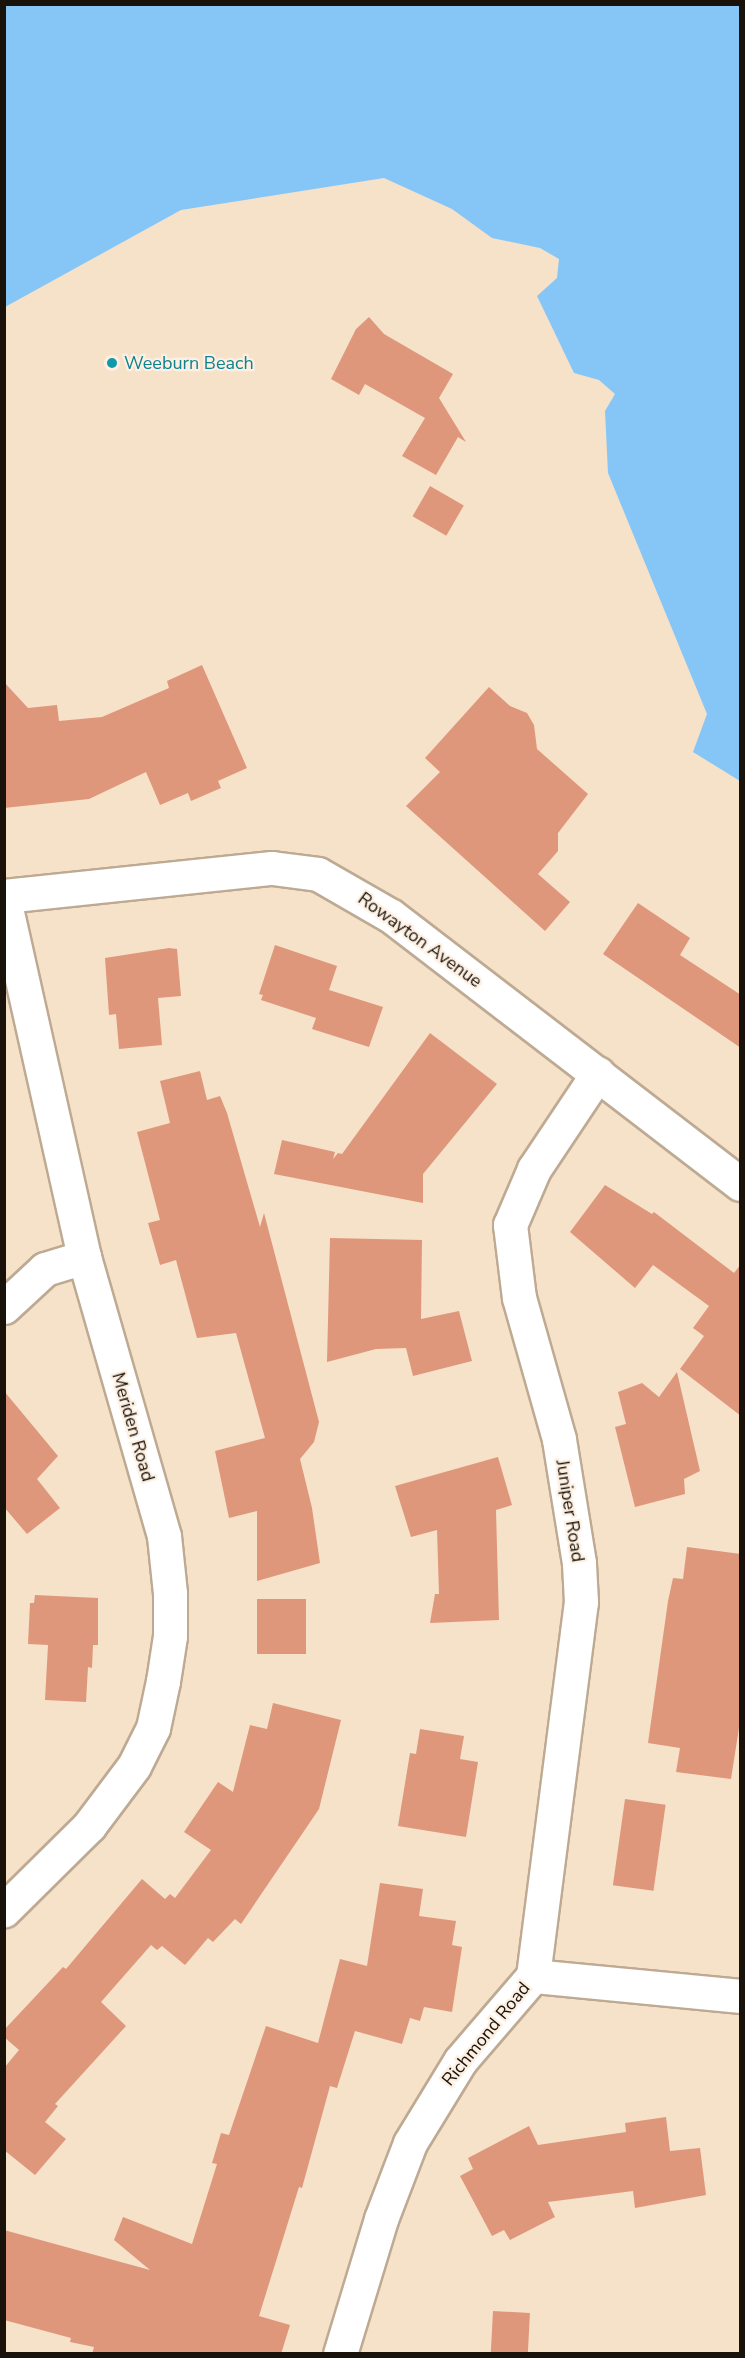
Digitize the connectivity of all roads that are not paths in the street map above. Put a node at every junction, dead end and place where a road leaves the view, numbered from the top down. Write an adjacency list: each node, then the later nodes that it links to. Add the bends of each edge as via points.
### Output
1 (4, 898): 2 (street, Rowayton Avenue, via 272,868 318,874 391,916); 4 (street, Meriden Road)
2 (598, 1073): 3 (street, Rowayton Avenue); 7 (street, Juniper Road, via 534,1169 510,1225 519,1298 558,1439 579,1563 581,1602)
3 (741, 1184)
4 (84, 1257): 5 (street, via 45,1269); 6 (street, Meriden Road, via 164,1536 170,1636 153,1728 134,1766 89,1826)
5 (4, 1306)
6 (4, 1910)
7 (533, 1976): 8 (street, Richmond Road); 9 (street, Richmond Road, via 460,2061 410,2143 381,2220)
8 (741, 1996)
9 (340, 2354)

